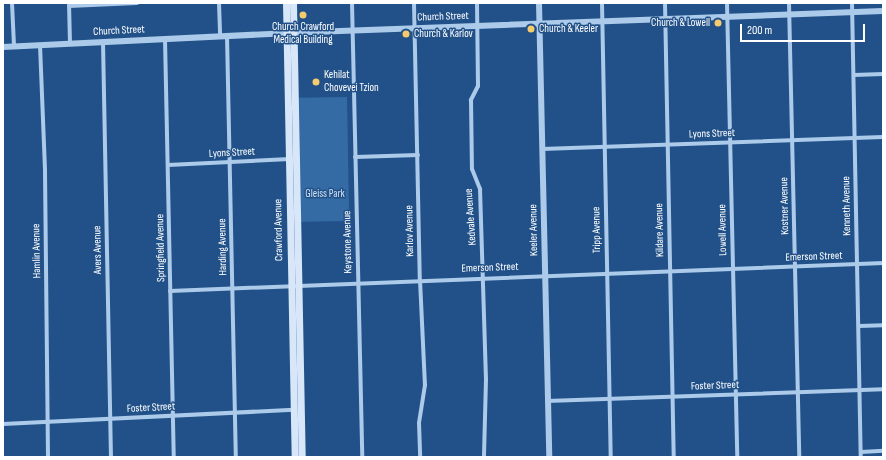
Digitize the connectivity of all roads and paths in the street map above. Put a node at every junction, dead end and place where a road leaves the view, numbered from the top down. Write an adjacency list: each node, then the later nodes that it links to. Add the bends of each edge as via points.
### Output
1 (12, 3): 33 (street)
2 (136, 3): 15 (street)
3 (219, 3): 27 (street)
4 (286, 3): 26 (main road, Crawford Avenue)
5 (293, 3): 26 (main road, Crawford Avenue)
6 (352, 3): 25 (street, Keystone Avenue)
7 (414, 3): 24 (street, Karlov Avenue)
8 (477, 3): 23 (street, Kedvale Avenue)
9 (540, 3): 22 (street, Keeler Avenue)
10 (602, 3): 21 (street, Tripp Avenue)
11 (665, 3): 20 (street, Kildare Avenue)
12 (727, 3): 19 (street, Lowell Avenue)
13 (789, 3): 18 (street, Kostner Avenue)
14 (852, 3): 17 (street, Kenneth Avenue)
15 (69, 5): 31 (street)
16 (883, 11): 17 (street, Church Street)
17 (852, 12): 18 (street, Church Street); 36 (street, Kenneth Avenue)
18 (790, 15): 19 (street, Church Street); 39 (street, Kostner Avenue)
19 (727, 17): 20 (street, Church Street); 40 (street, Lowell Avenue)
20 (665, 19): 21 (street, Church Street); 41 (street, Kildare Avenue)
21 (602, 22): 22 (street, Church Street); 42 (street, Tripp Avenue)
22 (540, 24): 23 (street, Church Street); 43 (street, Keeler Avenue)
23 (477, 26): 24 (street, Church Street); 56 (street, Kedvale Avenue, via 478,86 471,100 472,169 480,189)
24 (415, 28): 25 (street, Church Street); 44 (street, Karlov Avenue)
25 (352, 30): 26 (street, Church Street); 45 (street, Keystone Avenue)
26 (290, 33): 28 (street, Church Street); 46 (main road, Crawford Avenue)
27 (220, 36): 28 (street, Church Street); 29 (street, Church Street)
28 (227, 36): 47 (street, Harding Avenue)
29 (165, 39): 30 (street, Church Street); 48 (street, Springfield Avenue)
30 (103, 42): 31 (street, Church Street); 74 (street, Avers Avenue)
31 (70, 44): 32 (street, Church Street)
32 (40, 45): 33 (street, Church Street); 75 (street, Hamlin Avenue, via 45,171)
33 (14, 46): 34 (street, Church Street)
34 (3, 47)
35 (883, 74): 36 (street)
36 (854, 75): 38 (street, Kenneth Avenue)
37 (883, 137): 38 (street, Lyons Street)
38 (855, 138): 39 (street, Lyons Street); 50 (street, Kenneth Avenue)
39 (792, 140): 40 (street, Lyons Street); 51 (street, Kostner Avenue)
40 (730, 142): 41 (street, Lyons Street); 52 (street, Lowell Avenue)
41 (667, 145): 42 (street, Lyons Street); 53 (street, Kildare Avenue)
42 (605, 147): 43 (street, Lyons Street); 54 (street, Tripp Avenue)
43 (542, 149): 55 (street, Keeler Avenue)
44 (418, 154): 45 (street); 57 (street, Karlov Avenue)
45 (355, 157): 58 (street, Keystone Avenue)
46 (292, 159): 47 (street, Lyons Street); 59 (main road, Crawford Avenue)
47 (230, 162): 48 (street, Lyons Street); 60 (street, Harding Avenue)
48 (168, 165): 61 (street, Springfield Avenue)
49 (883, 263): 50 (street, Emerson Street)
50 (857, 264): 51 (street, Emerson Street); 63 (street, Kenneth Avenue)
51 (795, 267): 52 (street, Emerson Street); 66 (street, Kostner Avenue)
52 (732, 269): 53 (street, Emerson Street); 67 (street, Lowell Avenue)
53 (670, 271): 54 (street, Emerson Street); 68 (street, Kildare Avenue)
54 (607, 273): 55 (street, Emerson Street); 69 (street, Tripp Avenue)
55 (545, 275): 56 (street, Emerson Street); 70 (street, Keeler Avenue)
56 (482, 278): 57 (street, Emerson Street); 87 (street, Kedvale Avenue, via 486,393)
57 (420, 280): 58 (street, Emerson Street); 86 (street, Karlov Avenue, via 425,392 419,423)
58 (358, 282): 59 (street, Emerson Street); 85 (street, Keystone Avenue)
59 (295, 285): 60 (street, Emerson Street); 71 (main road, Crawford Avenue)
60 (233, 288): 61 (street, Emerson Street); 72 (street, Harding Avenue)
61 (170, 291): 73 (street, Springfield Avenue)
62 (883, 325): 63 (street)
63 (859, 326): 65 (street, Kenneth Avenue)
64 (883, 389): 65 (street, Foster Street)
65 (860, 390): 66 (street, Foster Street); 78 (street, Kenneth Avenue)
66 (797, 392): 67 (street, Foster Street); 92 (street, Kostner Avenue)
67 (735, 394): 68 (street, Foster Street); 91 (street, Lowell Avenue)
68 (672, 397): 69 (street, Foster Street); 90 (street, Kildare Avenue)
69 (610, 399): 70 (street, Foster Street); 89 (street, Tripp Avenue)
70 (547, 401): 88 (street, Keeler Avenue)
71 (297, 410): 72 (street, Foster Street); 83 (main road, Crawford Avenue); 84 (main road, Crawford Avenue)
72 (235, 413): 73 (street, Foster Street); 82 (street, Harding Avenue)
73 (173, 416): 74 (street, Foster Street); 81 (street, Springfield Avenue)
74 (110, 419): 75 (street, Foster Street); 80 (street, Avers Avenue)
75 (47, 422): 76 (street, Foster Street); 79 (street, Hamlin Avenue)
76 (3, 424)
77 (883, 451): 78 (street)
78 (861, 455)
79 (48, 457)
80 (111, 457)
81 (174, 457)
82 (236, 457)
83 (295, 457)
84 (302, 457)
85 (362, 457)
86 (420, 457)
87 (484, 457)
88 (548, 457)
89 (611, 457)
90 (674, 457)
91 (736, 457)
92 (799, 457)

